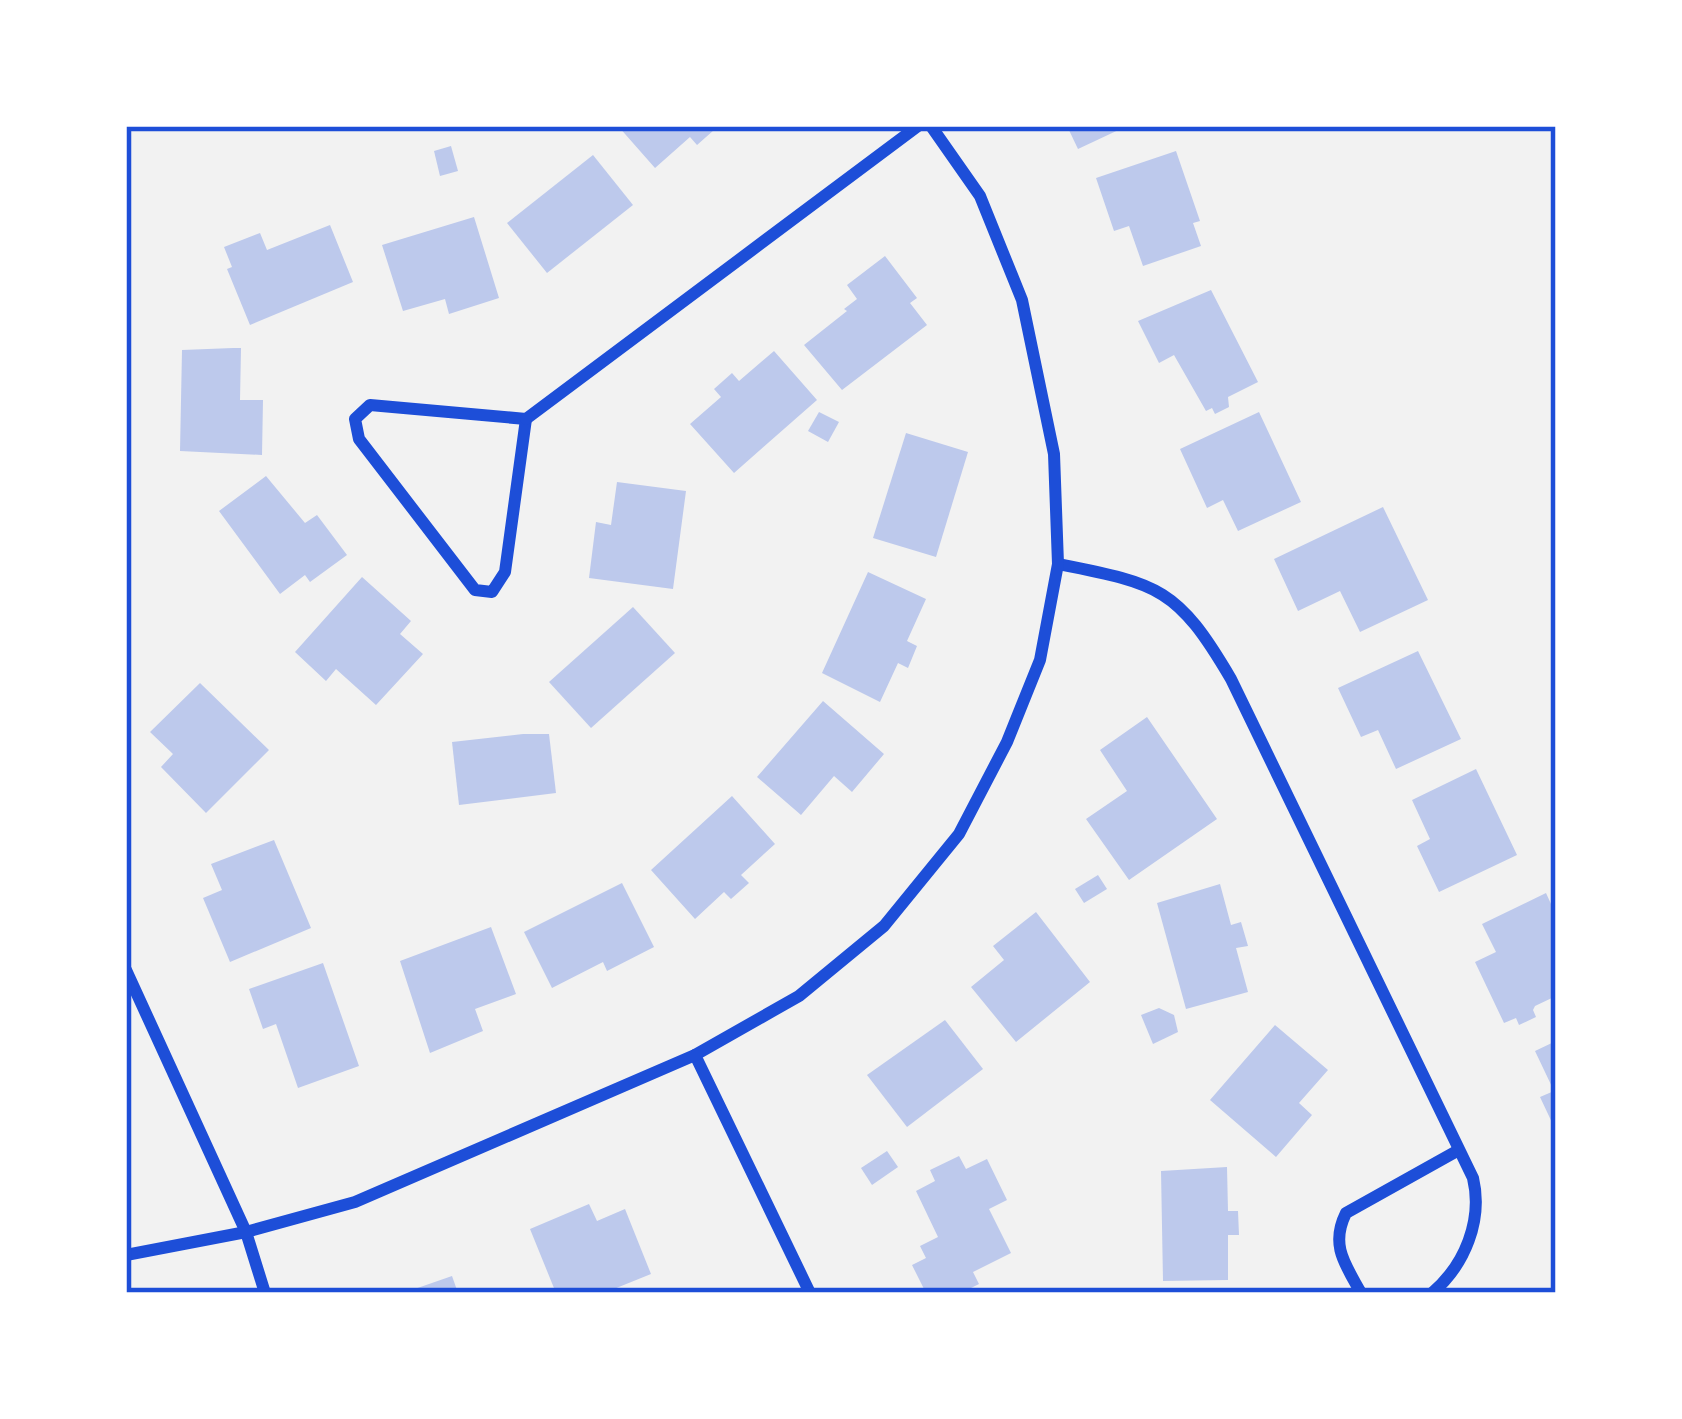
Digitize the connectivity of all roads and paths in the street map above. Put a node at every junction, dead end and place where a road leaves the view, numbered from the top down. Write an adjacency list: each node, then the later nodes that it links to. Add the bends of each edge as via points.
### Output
1 (917, 126): 3 (street)
2 (931, 126): 4 (street, via 980,196 1022,300 1054,454)
3 (526, 419): 3 (street, via 370,405 355,419 359,439 475,590 492,592 505,572)
4 (1058, 563): 6 (street, via 1040,660 959,834 884,926 799,996); 7 (street, via 1137,579 1180,605 1205,634)
5 (126, 970): 8 (street)
6 (695, 1055): 8 (street, via 355,1202); 11 (street)
7 (1457, 1151): 12 (street, via 1346,1213 1337,1248); 13 (street, via 1479,1204 1462,1257)
8 (246, 1232): 9 (street); 10 (street)
9 (126, 1255)
10 (265, 1293)
11 (810, 1293)
12 (1360, 1293)
13 (1432, 1293)

